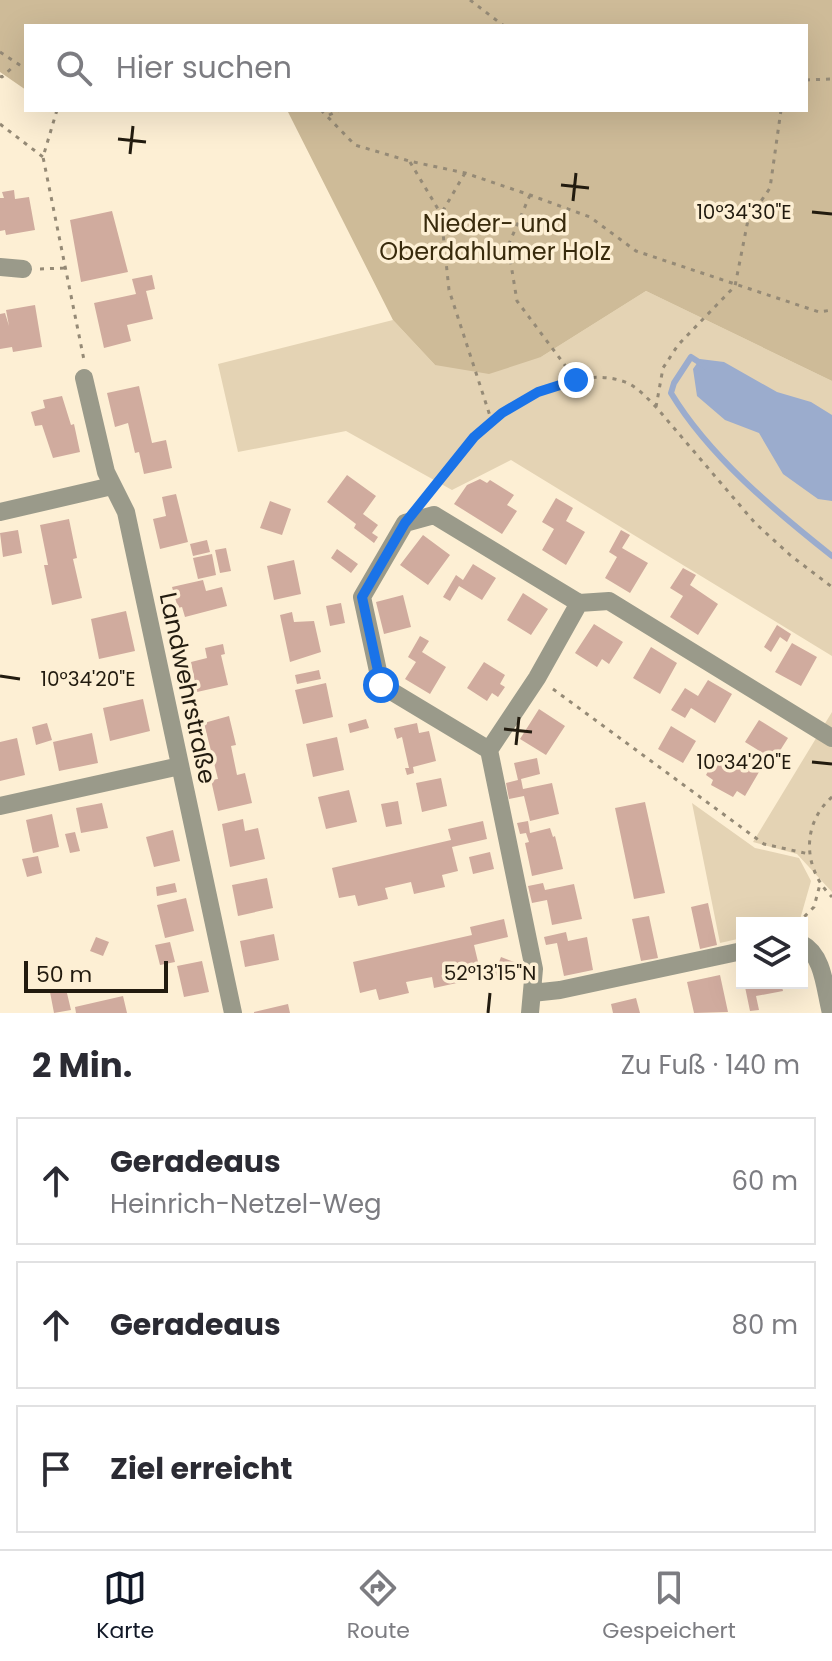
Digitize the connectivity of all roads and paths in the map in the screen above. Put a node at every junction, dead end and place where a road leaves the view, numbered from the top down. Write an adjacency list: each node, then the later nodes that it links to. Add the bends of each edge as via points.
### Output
1 (470, 0): 2 (path)
2 (501, 24)
3 (0, 52): 4 (path)
4 (16, 64): 5 (path); 6 (path)
5 (24, 68)
6 (0, 76)
7 (832, 79): 8 (path)
8 (808, 80)
9 (56, 112): 15 (path)
10 (323, 112): 13 (path)
11 (336, 112): 13 (path)
12 (781, 112): 23 (path, via 770,188 748,220)
13 (327, 116): 16 (path, via 355,145)
14 (0, 124): 15 (path)
15 (43, 157): 21 (path)
16 (409, 161): 17 (path); 19 (path)
17 (465, 173): 18 (path); 19 (path)
18 (530, 195): 23 (path, via 590,217 636,251); 26 (path, via 508,246 517,301)
19 (441, 214): 28 (path, via 449,290)
20 (0, 267): 22 (street)
21 (64, 268): 22 (path); 25 (path)
22 (23, 269)
23 (735, 286): 24 (path, via 819,312); 27 (path, via 678,345 663,368)
24 (832, 310)
25 (84, 378): 29 (street, Landwehrstraße)
26 (576, 380): 27 (path, via 622,381); 28 (path, via 538,392)
27 (656, 407): 32 (path, via 755,523)
28 (492, 422): 31 (path)
29 (112, 486): 30 (street); 37 (street, Landwehrstraße, via 126,512)
30 (0, 512)
31 (405, 523): 33 (street, via 434,515); 36 (street, via 362,597 381,685)
32 (832, 587)
33 (579, 603): 34 (street); 35 (street, via 609,601)
34 (537, 678): 36 (street); 40 (path, via 764,844)
35 (832, 738)
36 (489, 750): 46 (street, via 534,969)
37 (180, 766): 39 (street); 47 (street, Landwehrstraße)
38 (832, 797): 40 (path, via 815,819)
39 (0, 806)
40 (809, 854): 41 (path)
41 (820, 884): 42 (path); 43 (path, via 814,907)
42 (832, 897)
43 (804, 917)
44 (808, 948): 49 (street, via 818,959)
45 (736, 952): 46 (street)
46 (532, 993): 48 (street)
47 (233, 1013)
48 (530, 1013)
49 (831, 1013)

